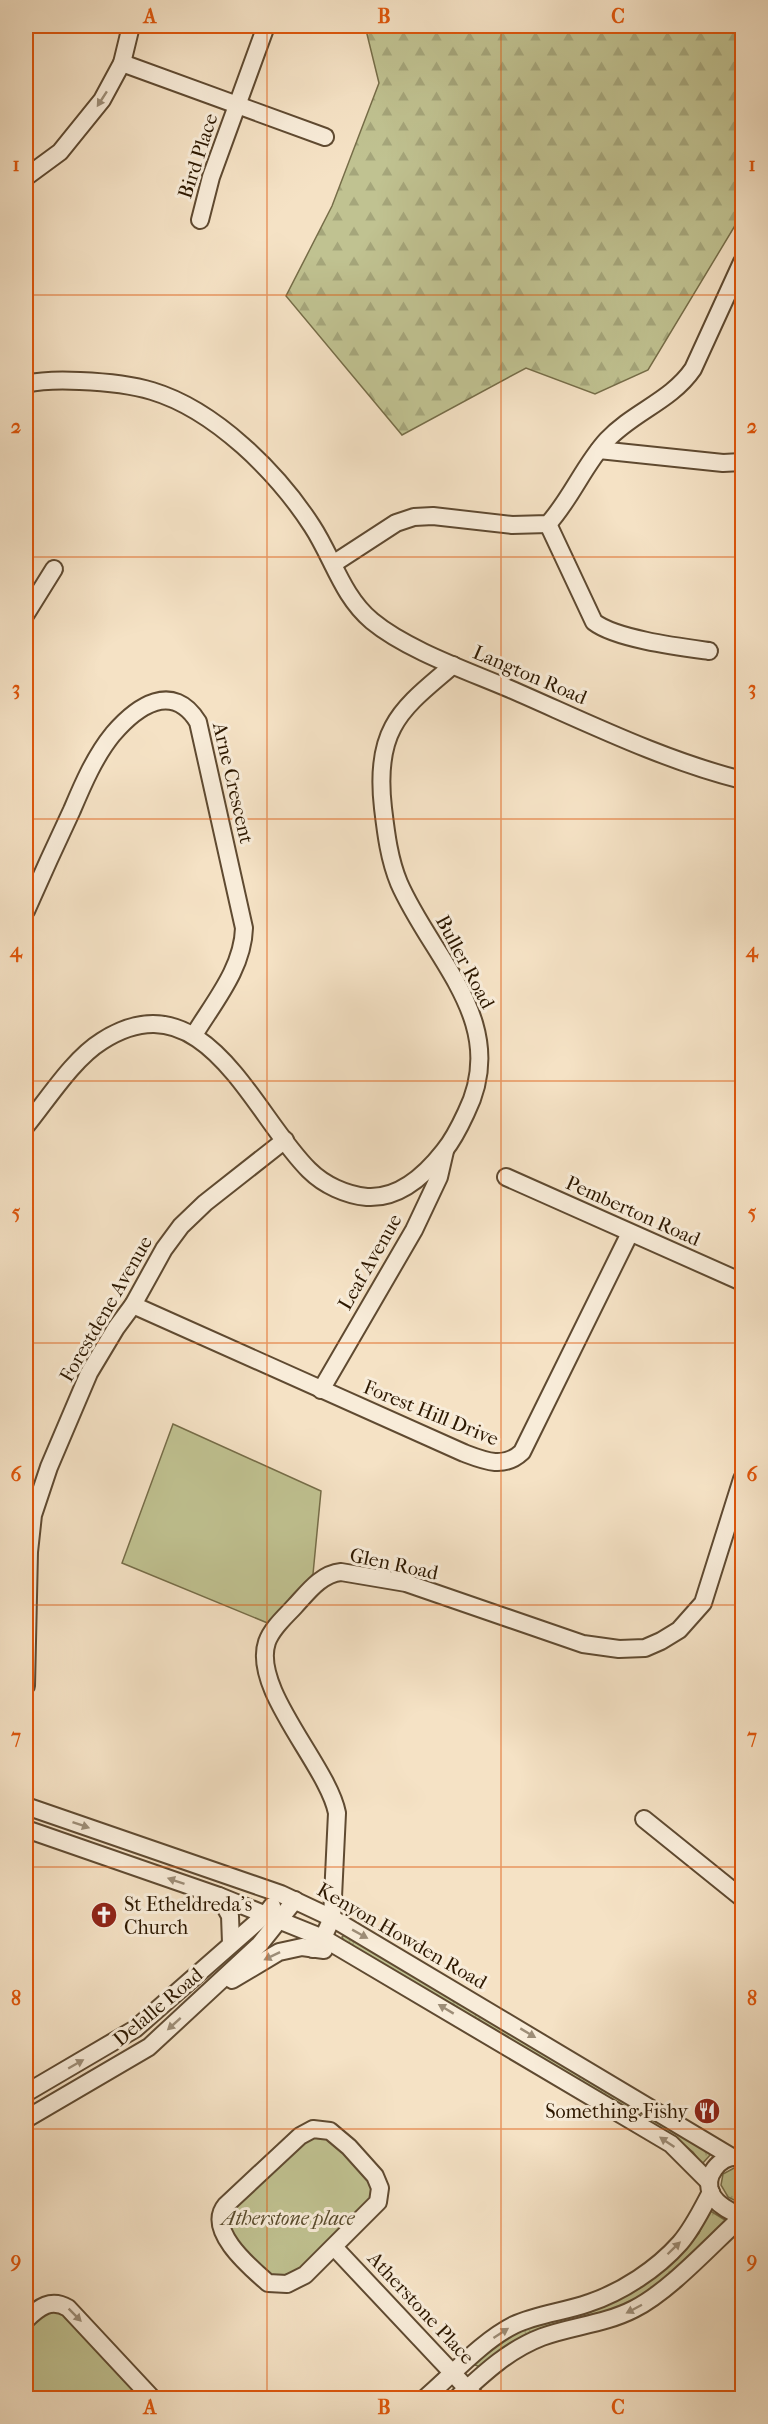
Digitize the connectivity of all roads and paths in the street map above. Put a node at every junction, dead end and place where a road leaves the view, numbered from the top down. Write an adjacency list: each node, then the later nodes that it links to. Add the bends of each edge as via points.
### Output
1 (131, 26): 3 (street)
2 (266, 26): 4 (street, Bird Place)
3 (122, 63): 4 (street, Bird Place); 6 (street, one-way to 6, via 102,100 60,152)
4 (237, 104): 5 (street, Bird Place); 7 (street, Bird Place)
5 (325, 136)
6 (26, 177)
7 (200, 220)
8 (741, 269): 10 (street, via 686,379 626,423)
9 (26, 384): 13 (street, Langton Road, via 62,380 125,385 153,392 212,421 290,493)
10 (599, 450): 11 (street); 12 (street)
11 (742, 462)
12 (549, 524): 13 (street, via 414,517 396,523); 16 (street, via 589,615 598,626)
13 (333, 564): 17 (street, Langton Road, via 343,587 373,622)
14 (54, 569): 15 (street)
15 (26, 614)
16 (709, 651)
17 (453, 665): 18 (street, Langton Road, via 682,763); 23 (street, Buller Road, via 400,716 386,742 381,775 388,847 399,883 461,991 479,1041 475,1091)
18 (742, 780)
19 (26, 911): 20 (street, Arne Crescent, via 90,770 112,735 140,709 154,702 181,702 198,722 244,928 234,970)
20 (194, 1035): 21 (street, Buller Road, via 154,1024 103,1040 77,1063); 22 (street, Buller Road, via 237,1076)
21 (26, 1126)
22 (285, 1140): 23 (street, Buller Road, via 322,1181 356,1196 387,1196 408,1186); 27 (street, Forestdene Avenue, via 181,1226)
23 (445, 1150): 28 (street, Leaf Avenue, via 440,1177 414,1230)
24 (506, 1177): 25 (street, Pemberton Road)
25 (630, 1233): 26 (street, Pemberton Road); 28 (street, Forest Hill Drive, via 522,1452 514,1460 481,1460)
26 (742, 1282)
27 (133, 1305): 28 (street, Forest Hill Drive); 30 (street, Forestdene Avenue, via 89,1373 38,1497 29,1541)
28 (321, 1390)
29 (742, 1479): 38 (street, Glen Road, via 703,1603 679,1630 645,1648 583,1644 419,1587 358,1575 333,1573 310,1590 272,1633 265,1653 273,1687 336,1805)
30 (26, 1686)
31 (26, 1806): 35 (street, Kenyon Howden Road, one-way to 35)
32 (644, 1819): 36 (street)
33 (26, 1829): 34 (street, Kenyon Howden Road, one-way to 33)
34 (219, 1896): 37 (street, Kenyon Howden Road); 39 (street, via 230,1916)
35 (288, 1897): 37 (street, Delalle Road); 38 (street, Kenyon Howden Road)
36 (742, 1899)
37 (274, 1917): 39 (street, Delalle Road); 40 (street, Kenyon Howden Road); 41 (street, Delalle Road, via 260,1944)
38 (332, 1918): 40 (street, Glen Road); 44 (street, Kenyon Howden Road, one-way to 44)
39 (231, 1943): 42 (street, Delalle Road, one-way to 39, via 135,2029)
40 (318, 1943): 41 (street, one-way to 41, via 279,1952 235,1979); 45 (street, Kenyon Howden Road, one-way to 40, via 671,2144 350,1953)
41 (217, 1984): 43 (street, Delalle Road, one-way to 43, via 149,2047)
42 (26, 2093)
43 (26, 2119)
44 (737, 2157): 45 (street, via 718,2163 710,2176)
45 (710, 2187): 46 (street, Kenyon Howden Road, via 719,2203); 49 (street, one-way to 45, via 514,2325 589,2303 637,2279 680,2243)
46 (742, 2217): 50 (street, one-way to 50, via 655,2296 615,2318 543,2337 516,2349 499,2360)
47 (334, 2247): 47 (street, via 295,2282 279,2285 268,2283 259,2275 227,2241 221,2227 226,2205 300,2136 313,2129 337,2135 375,2176 380,2188 374,2208); 49 (street, Atherstone Place)
48 (26, 2320): 51 (street, one-way to 51, via 46,2304 68,2308)
49 (453, 2373): 50 (street, Atherstone Place); 52 (street)
50 (467, 2395)
51 (152, 2398)
52 (425, 2398)

